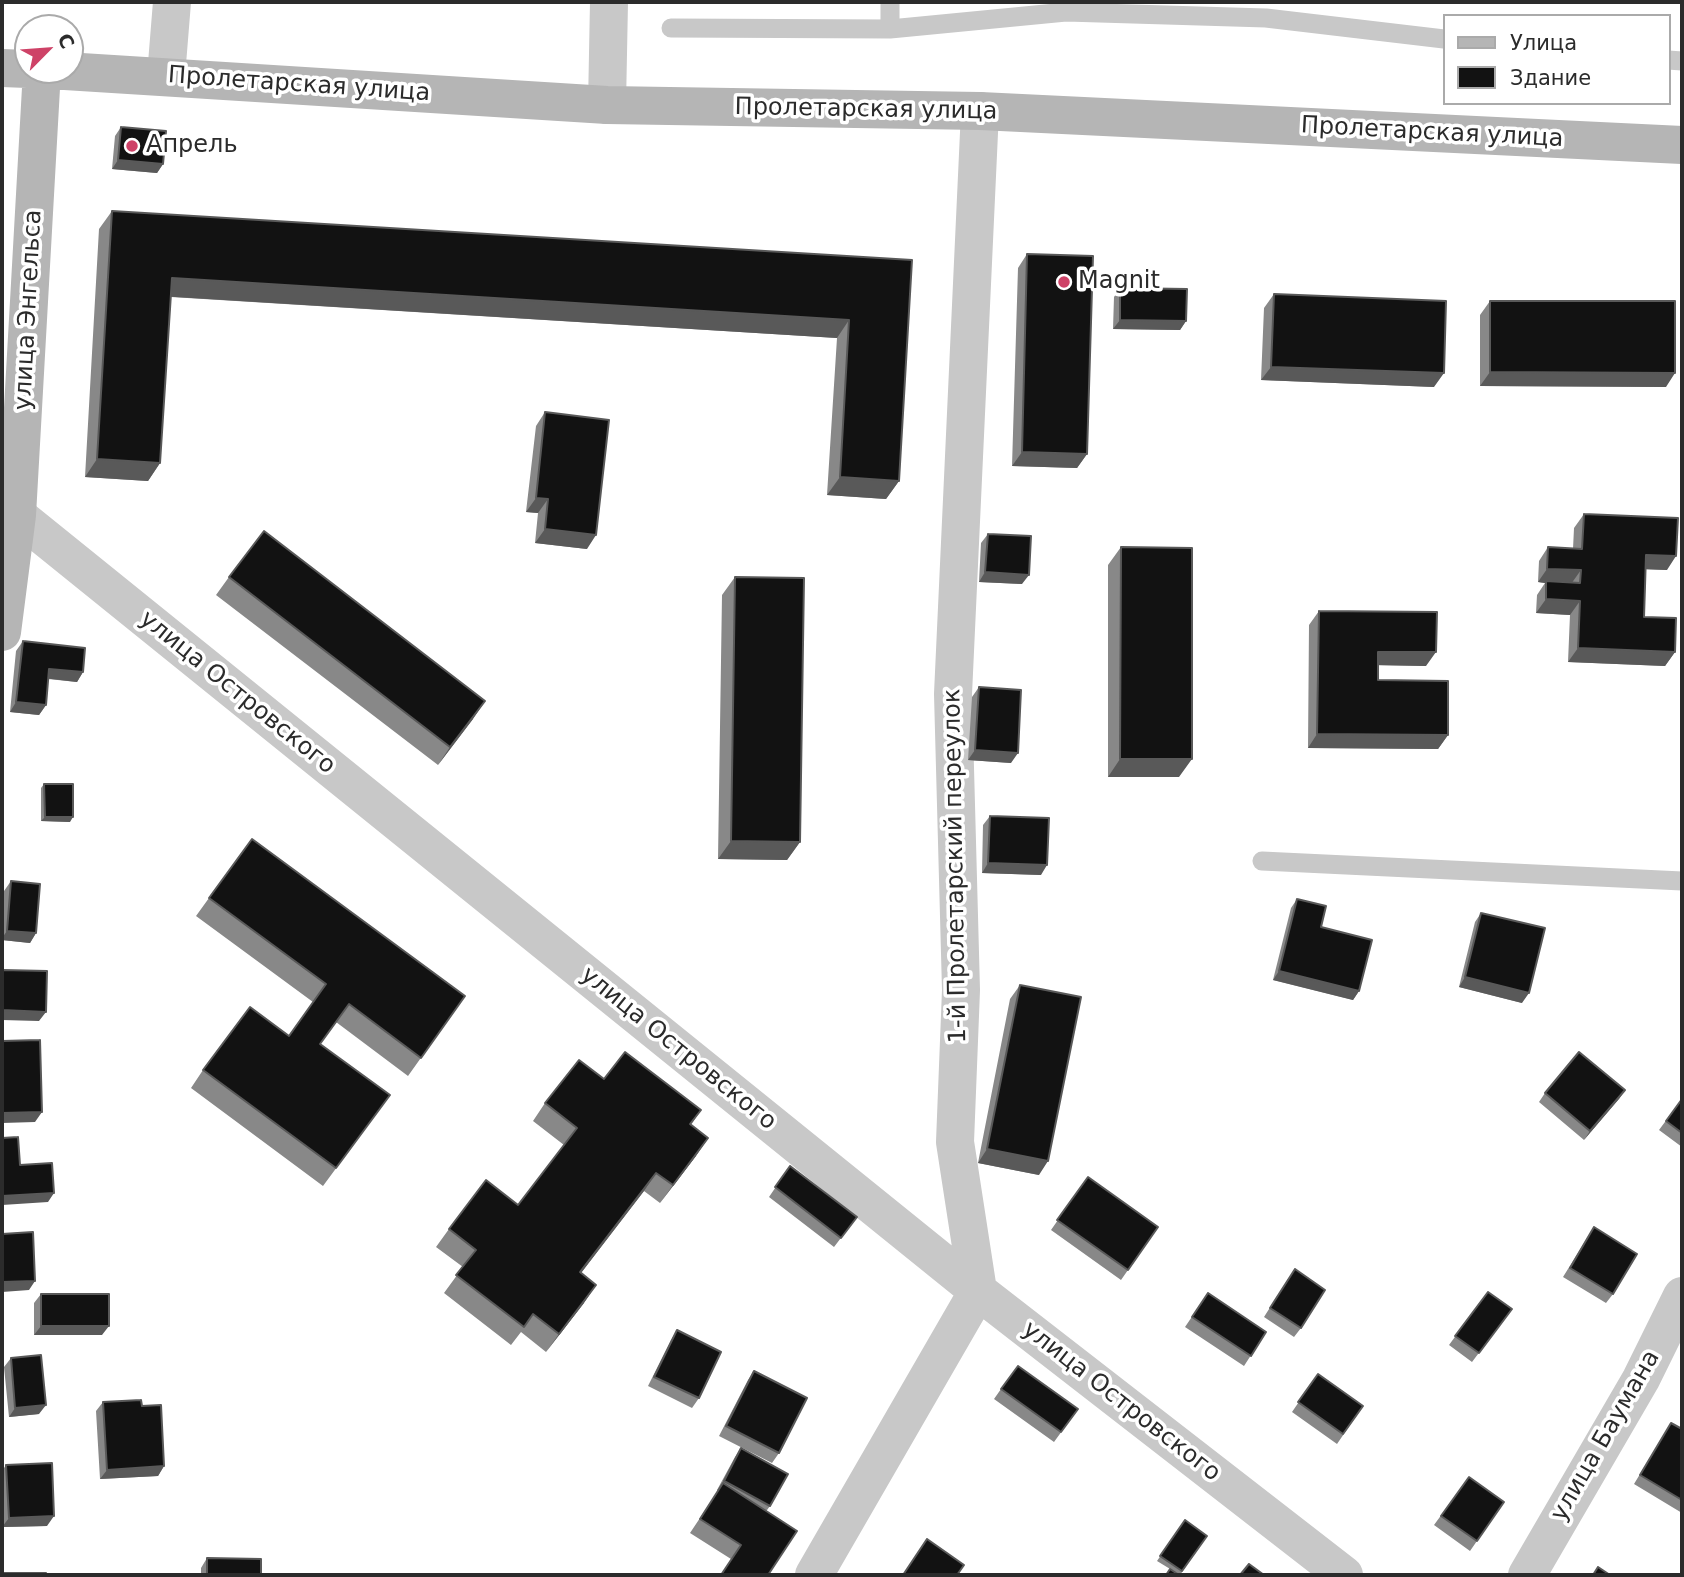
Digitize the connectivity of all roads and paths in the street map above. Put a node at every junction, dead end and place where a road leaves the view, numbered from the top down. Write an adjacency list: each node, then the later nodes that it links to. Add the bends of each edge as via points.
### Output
1 (172, 2): 10 (street)
2 (609, 2): 12 (street)
3 (890, 2): 7 (lane)
4 (1066, 7): 5 (lane); 7 (lane)
5 (1266, 10): 8 (lane)
6 (671, 28): 7 (lane)
7 (890, 29)
8 (1442, 39)
9 (84, 72): 10 (main road, Пролетарская улица)
10 (166, 76): 12 (main road, Пролетарская улица)
11 (42, 84): 15 (main road, улица Энгельса)
12 (607, 105): 13 (main road, Пролетарская улица)
13 (980, 111): 14 (main road, Пролетарская улица); 19 (street, 1-й Пролетарский переулок, via 953,694 961,990 955,1142)
14 (1682, 145)
15 (17, 515): 16 (main road, улица Энгельса); 19 (street, улица Островского)
16 (2, 632)
17 (1262, 861): 18 (lane)
18 (1682, 881)
19 (978, 1291): 21 (street); 22 (street, улица Островского)
20 (1682, 1296): 23 (street, улица Баумана, via 1642,1379)
21 (814, 1575)
22 (1344, 1575)
23 (1527, 1575)

